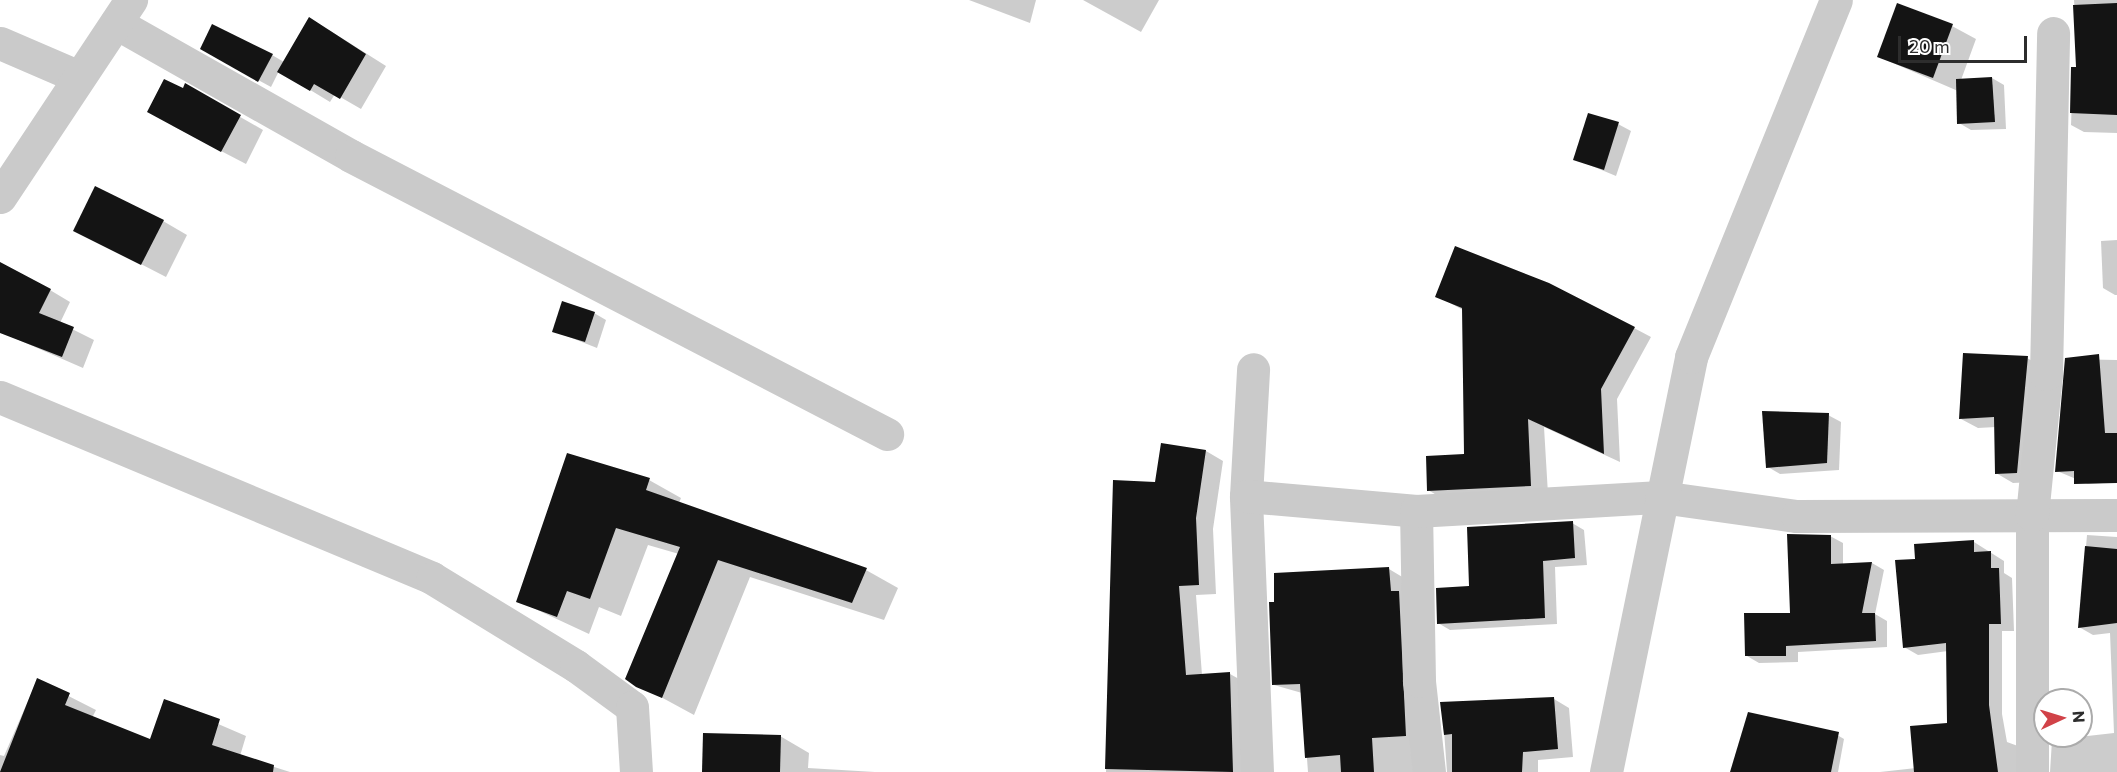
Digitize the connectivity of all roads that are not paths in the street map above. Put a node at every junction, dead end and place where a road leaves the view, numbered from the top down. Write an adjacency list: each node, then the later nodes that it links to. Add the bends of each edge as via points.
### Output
1 (1836, 0): 11 (street, via 1690,357)
2 (124, 11): 5 (street); 9 (street, via 361,161)
3 (2053, 33): 13 (street, via 2046,374)
4 (0, 43): 5 (street)
5 (79, 77): 6 (street)
6 (0, 197)
7 (1253, 369): 10 (street)
8 (0, 397): 15 (street, via 432,578 632,707)
9 (887, 434)
10 (1246, 496): 12 (street); 16 (street)
11 (1661, 497): 12 (street); 13 (street, via 1797,516); 18 (street)
12 (1416, 511): 17 (street, via 1419,681)
13 (2032, 515): 14 (street); 19 (street)
14 (2117, 515)
15 (636, 772)
16 (1257, 772)
17 (1429, 772)
18 (1606, 772)
19 (2032, 772)

